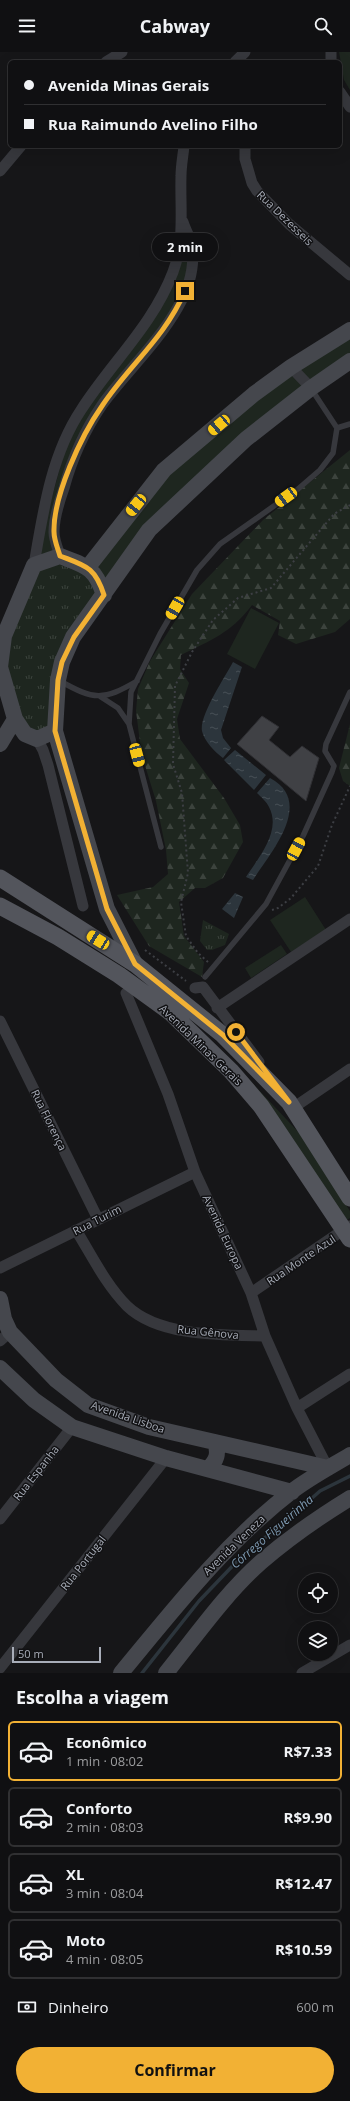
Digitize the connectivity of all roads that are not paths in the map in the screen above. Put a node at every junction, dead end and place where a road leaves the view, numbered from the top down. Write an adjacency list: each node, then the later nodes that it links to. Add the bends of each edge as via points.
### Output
1 (122, 52): 2 (street)
2 (109, 60)
3 (342, 95): 4 (street)
4 (350, 107)
5 (19, 148): 8 (street)
6 (184, 148): 9 (street, via 181,176)
7 (245, 148): 10 (street, Rua Dezesseis, via 252,183 257,191 289,224)
8 (0, 171)
9 (182, 220): 17 (street, via 190,240 192,255 185,291 175,313 155,342 102,405 78,450 67,474 54,533); 18 (street, via 174,271 164,293 141,331 81,410 70,430 47,488)
10 (350, 275)
11 (350, 330): 13 (street)
12 (350, 361): 14 (street)
13 (292, 367): 14 (street); 19 (street, via 254,394 164,470)
14 (311, 388): 16 (lane); 20 (street, via 246,439 149,530 127,558)
15 (350, 424): 16 (lane)
16 (336, 428): 23 (lane, via 333,453 320,470 298,489 220,544 197,570 160,634)
17 (60, 556): 18 (street); 19 (street)
18 (34, 565): 21 (street)
19 (88, 567): 20 (street, via 99,580)
20 (104, 595): 22 (street, via 74,637 62,662)
21 (2, 630): 26 (street, via 0,667)
22 (58, 680): 25 (lane, via 79,691); 28 (street)
23 (137, 681): 25 (lane, via 120,691); 27 (lane, via 132,692)
24 (350, 692): 37 (lane, via 326,744 325,751 334,766 303,836 266,904)
25 (101, 697): 27 (lane, via 118,708)
26 (15, 719): 29 (street, via 25,734); 30 (street)
27 (129, 724): 31 (lane)
28 (55, 731): 29 (street); 36 (street, via 107,909)
29 (37, 739): 34 (street, via 48,765)
30 (0, 744)
31 (161, 847)
32 (0, 878): 36 (main road, Avenida Minas Gerais)
33 (0, 906): 47 (main road, Avenida Minas Gerais, via 58,937 119,975 170,1012 231,1071 261,1106)
34 (83, 906)
35 (350, 919): 39 (street)
36 (135, 964): 42 (main road, Avenida Minas Gerais, via 223,1035)
37 (201, 984): 39 (street, Avenida Minas Gerais)
38 (126, 993): 43 (street, Avenida Europa, via 168,1094)
39 (218, 1008): 42 (street, Avenida Minas Gerais)
40 (0, 1021): 45 (street, Rua Florença)
41 (350, 1069): 42 (street)
42 (291, 1105): 44 (main road, Avenida Minas Gerais)
43 (195, 1172): 45 (street, Rua Turim); 49 (street, Avenida Europa)
44 (350, 1198)
45 (98, 1219): 46 (street, Rua Turim)
46 (76, 1230): 48 (street, Rua Turim); 51 (street, Rua Gênova, via 116,1294 128,1308 142,1317 164,1326 192,1332)
47 (348, 1232): 49 (street, Rua Monte Azul)
48 (0, 1268)
49 (251, 1293): 51 (street, Avenida Europa)
50 (0, 1299): 52 (street, Avenida Lisboa)
51 (265, 1336): 55 (street, Avenida Europa)
52 (5, 1337): 57 (street, Avenida Lisboa, via 88,1405 149,1427)
53 (0, 1368): 56 (street, via 34,1400)
54 (350, 1374): 55 (street)
55 (297, 1408): 60 (street, Avenida Europa)
56 (72, 1427): 59 (street); 64 (street, Rua Espanha)
57 (215, 1442): 60 (street, Avenida Lisboa); 61 (street, via 216,1458)
58 (350, 1455): 60 (street, Avenida Veneza)
59 (166, 1458): 61 (street); 66 (street, Rua Portugal)
60 (328, 1468): 62 (street, Avenida Veneza)
61 (208, 1469): 62 (street)
62 (292, 1492): 67 (street, Avenida Veneza, via 218,1558)
63 (350, 1498): 68 (street, via 320,1516 260,1563 221,1604)
64 (0, 1519)
65 (350, 1645): 69 (street)
66 (0, 1668)
67 (121, 1673)
68 (166, 1673)
69 (302, 1673)

